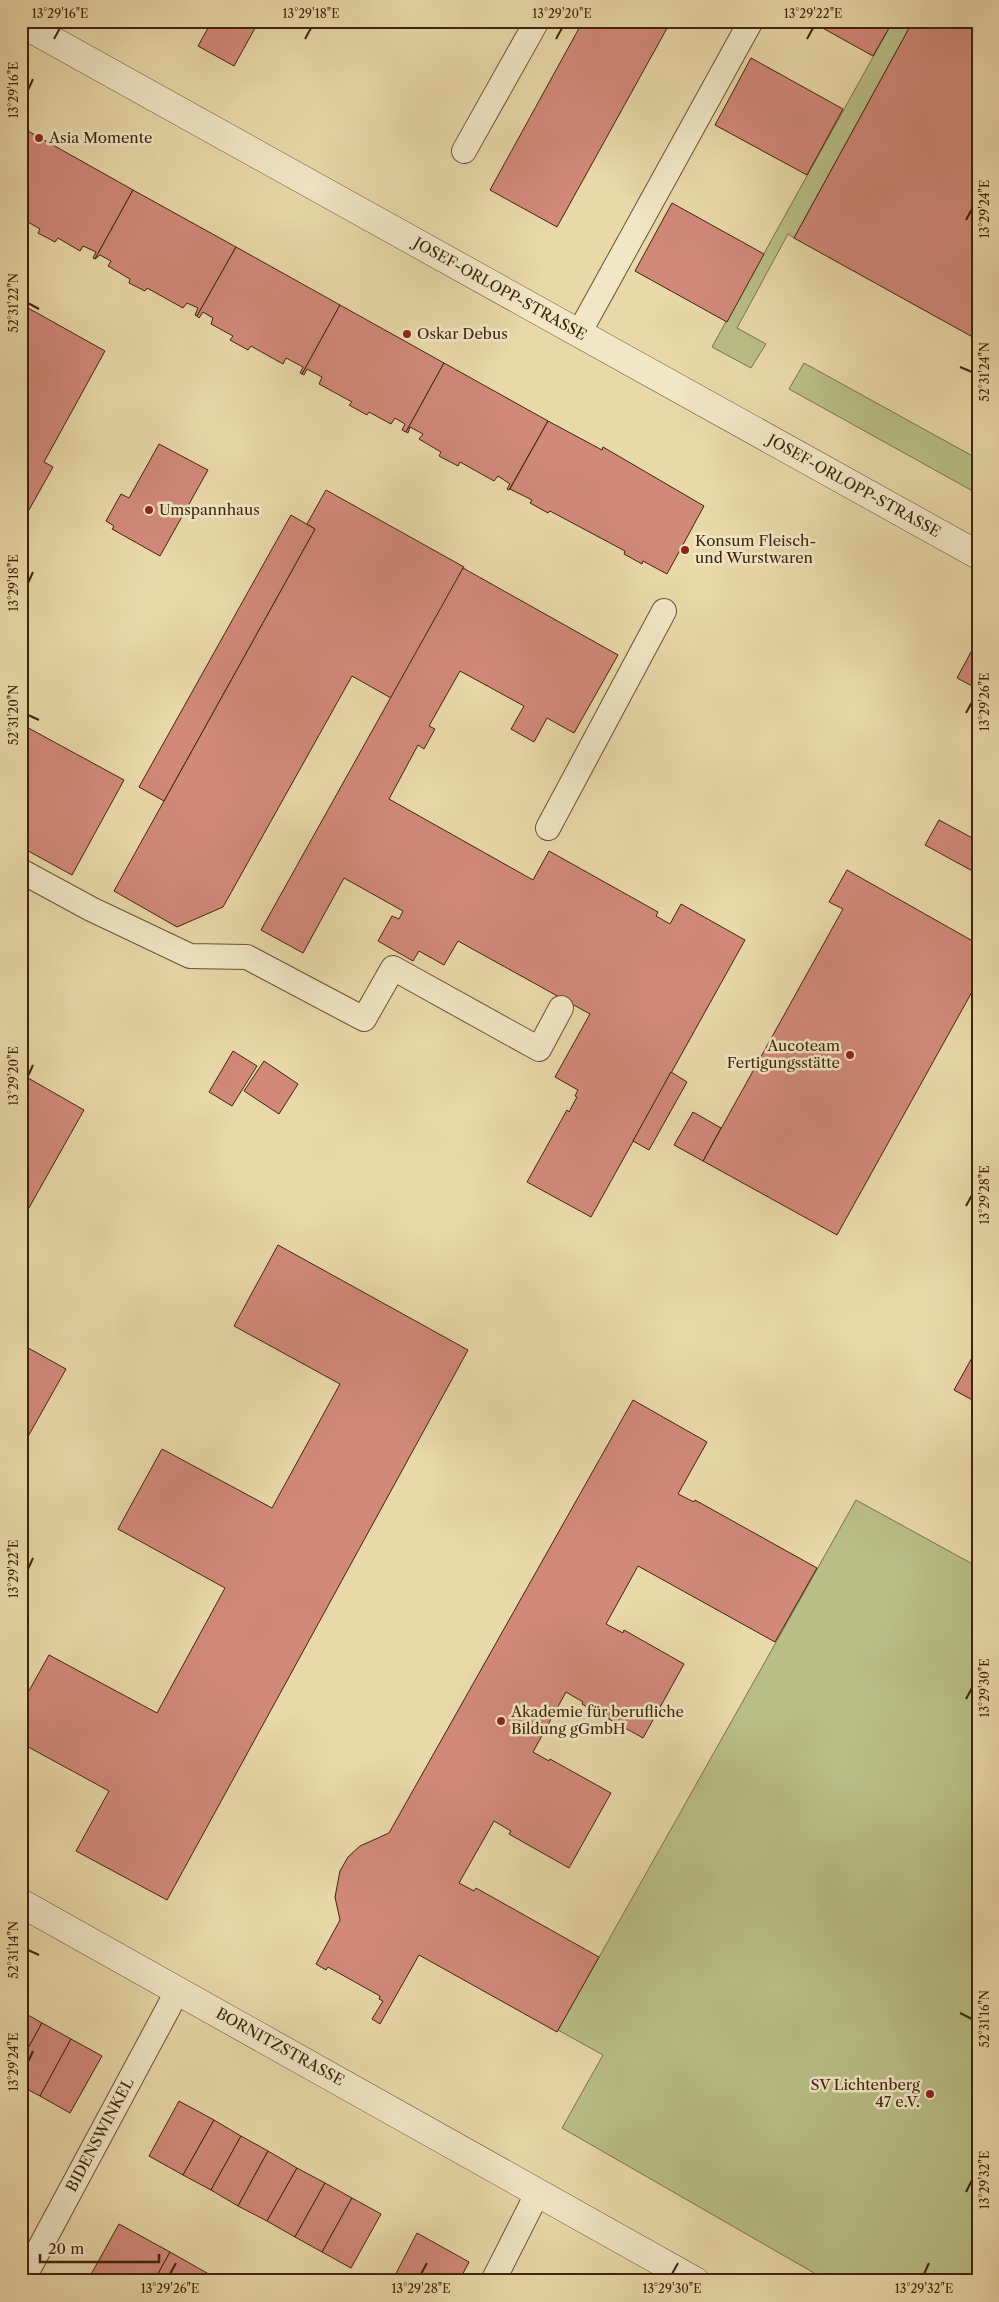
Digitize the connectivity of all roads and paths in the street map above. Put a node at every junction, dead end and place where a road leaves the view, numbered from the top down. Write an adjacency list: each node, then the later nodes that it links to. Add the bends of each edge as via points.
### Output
1 (537, 21): 4 (lane)
2 (751, 21): 5 (lane)
3 (21, 23): 5 (street, JOSEF-ORLOPP-STRASSE)
4 (464, 151)
5 (579, 333): 6 (street, JOSEF-ORLOPP-STRASSE)
6 (978, 555)
7 (664, 611): 8 (lane)
8 (548, 828)
9 (21, 870): 10 (lane, via 91,909 190,956 247,957 364,1019 393,968 539,1049)
10 (561, 1008)
11 (21, 1903): 12 (street, BORNITZSTRASSE)
12 (178, 1990): 13 (street, BORNITZSTRASSE); 14 (lane, BIDENSWINKEL)
13 (538, 2192): 15 (lane); 16 (street, BORNITZSTRASSE)
14 (22, 2281)
15 (493, 2281)
16 (695, 2281)

